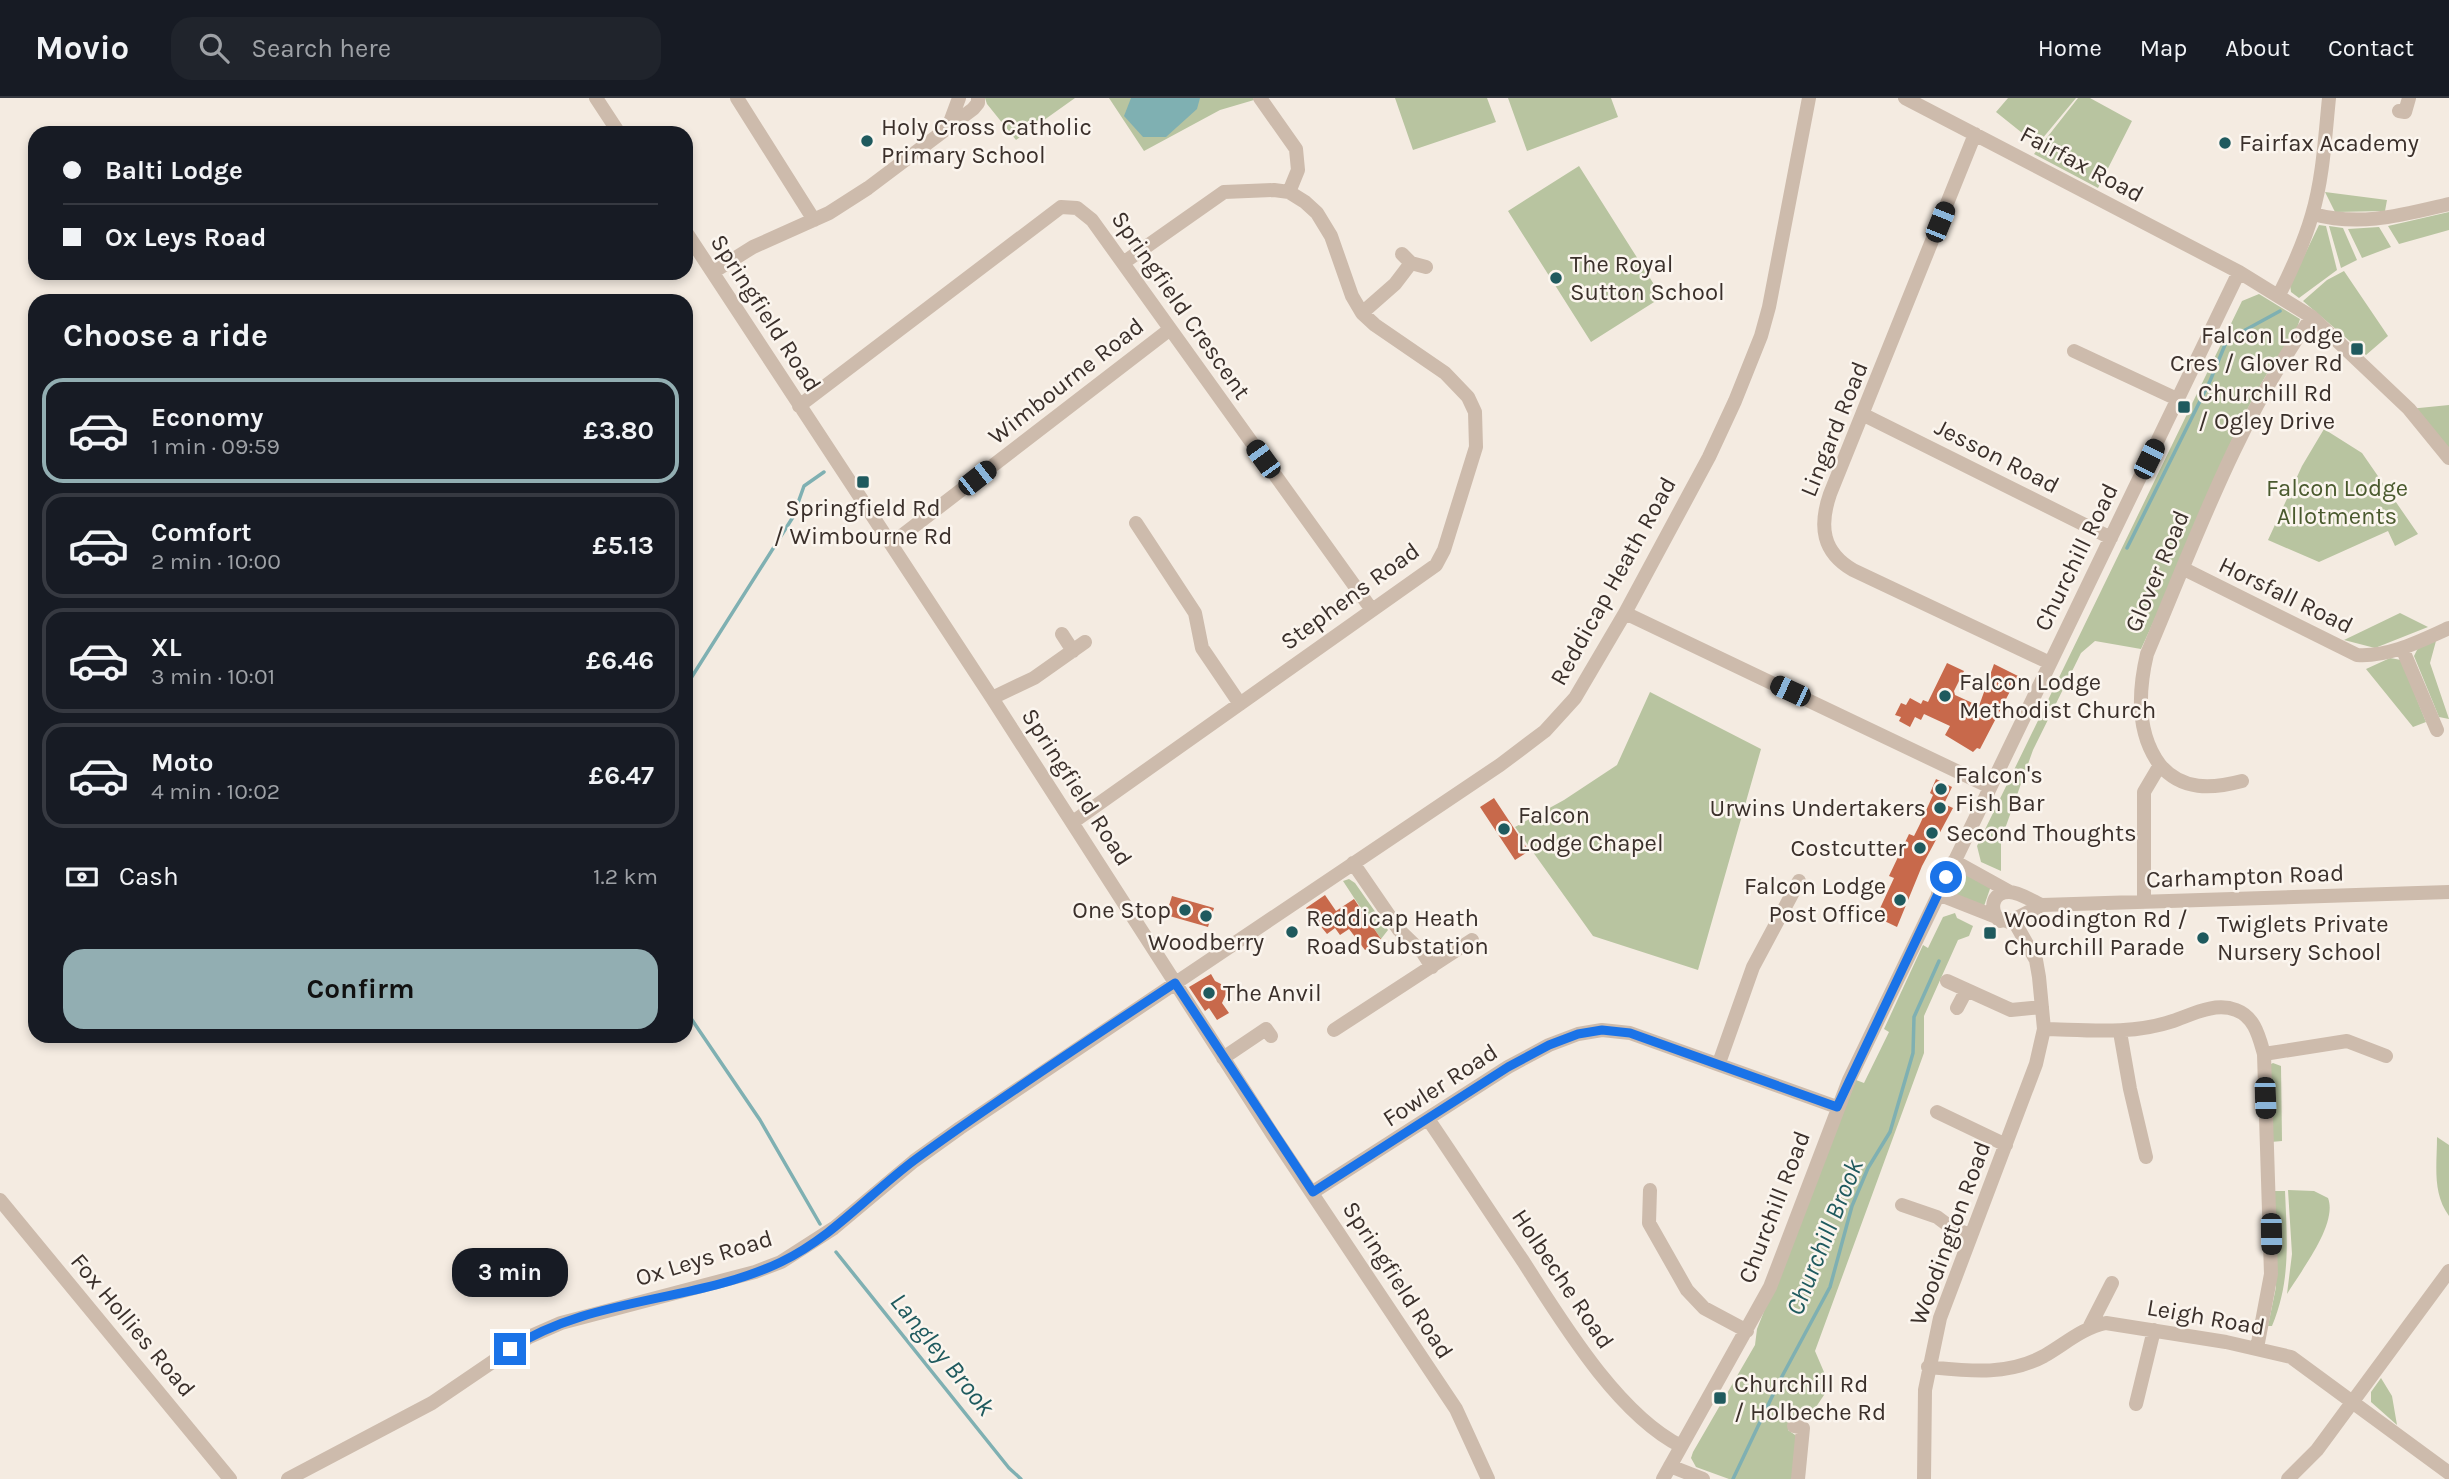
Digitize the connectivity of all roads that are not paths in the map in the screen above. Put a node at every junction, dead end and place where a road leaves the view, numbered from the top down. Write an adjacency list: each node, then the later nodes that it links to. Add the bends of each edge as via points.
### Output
1 (596, 98): 11 (street)
2 (737, 98): 17 (street)
3 (959, 98): 12 (street)
4 (978, 98): 12 (street, via 976,106)
5 (1260, 98): 14 (street, via 1296,149 1298,170)
6 (1809, 98): 37 (street, Reddicap Heath Road, via 1761,336 1709,457)
7 (1905, 98): 13 (street, Fairfax Road)
8 (2329, 98): 16 (street)
9 (2409, 98): 10 (street, via 2405,111)
10 (2399, 111)
11 (614, 126)
12 (949, 127): 17 (street)
13 (1975, 134): 22 (street, Fairfax Road); 30 (street, Lingard Road)
14 (1289, 192): 19 (street, via 1224,192); 24 (street, Stephens Road, via 1317,213 1331,236)
15 (2449, 204): 16 (street, via 2381,220)
16 (2313, 214): 23 (street)
17 (814, 220): 21 (street, via 753,247)
18 (693, 242): 21 (street, Springfield Road)
19 (1123, 263): 26 (street, Springfield Crescent); 29 (street, Springfield Crescent, via 1084,211 1061,207)
20 (1426, 267): 24 (street, via 1406,259 1395,284)
21 (713, 272): 29 (street, Springfield Road)
22 (2239, 272): 23 (street, Fairfax Road); 28 (street, Churchill Road)
23 (2279, 295): 25 (street, Fairfax Road)
24 (1362, 313): 36 (street, Stephens Road, via 1445,373 1468,397 1476,428 1472,466 1436,565)
25 (2312, 317): 31 (street, Fairfax Road, via 2409,409); 35 (street, Glover Road, via 2237,440)
26 (1169, 330): 34 (street, Wimbourne Road); 36 (street, Springfield Crescent)
27 (2074, 351): 28 (street)
28 (2177, 398): 33 (street, Churchill Road)
29 (799, 405): 34 (street, Springfield Road)
30 (1864, 415): 33 (street, Jesson Road); 41 (street, Lingard Road, via 1825,509 1824,537 1832,552 1853,570)
31 (2449, 458)
32 (1144, 528): 43 (street, via 1195,613 1202,648)
33 (2111, 538): 41 (street, Churchill Road)
34 (891, 544): 42 (street, Springfield Road)
35 (2184, 569): 40 (street, Horsfall Road, via 2357,655 2374,656); 45 (street, Glover Road, via 2147,654 2140,685 2143,724 2150,752)
36 (1372, 610): 43 (street, Stephens Road)
37 (1625, 613): 47 (street); 50 (street, Reddicap Heath Road, via 1575,698 1545,731)
38 (2449, 628): 40 (street, Horsfall Road)
39 (1062, 634): 42 (street, via 1079,646 1034,678)
40 (2402, 648): 44 (street)
41 (2050, 663): 47 (street, Churchill Road)
42 (992, 698): 48 (street, Springfield Road)
43 (1240, 704): 48 (street, Stephens Road)
44 (2437, 730)
45 (2160, 765): 46 (street, via 2167,774 2195,788); 55 (street, via 2144,792)
46 (2242, 781)
47 (1990, 787): 49 (street, Churchill Road)
48 (1073, 822): 61 (street, Springfield Road)
49 (1954, 861): 53 (street, Carhampton Road); 54 (street, Churchill Road)
50 (1353, 863): 59 (street, via 1399,930); 61 (street, Reddicap Heath Road)
51 (1799, 881): 72 (street, via 1753,967)
52 (2449, 892): 55 (street, Carhampton Road)
53 (2014, 893): 56 (street, Carhampton Road); 57 (street, via 2023,907); 57 (street, via 1999,894 1993,903 1993,912)
54 (1938, 894): 57 (street); 73 (street, Churchill Road)
55 (2144, 902): 56 (street, Carhampton Road)
56 (2042, 905): 57 (street, Carhampton Road)
57 (2011, 919): 63 (street, via 2036,960)
58 (1472, 940): 59 (street)
59 (1432, 967): 66 (street)
60 (1947, 981): 62 (street)
61 (1175, 983): 71 (street, Springfield Road); 99 (street, Ox Leys Road, via 941,1141 834,1228 790,1256 755,1272 594,1313 529,1337 432,1403)
62 (1966, 991): 63 (street, via 2011,1010); 64 (street)
63 (2042, 1007): 65 (street, Woodington Road)
64 (1957, 1008)
65 (2044, 1029): 67 (street); 78 (street, Woodington Road)
66 (1334, 1030)
67 (2120, 1032): 69 (street, via 2225,1008 2249,1018); 79 (street)
68 (1271, 1036): 71 (street, via 1266,1029)
69 (2263, 1054): 70 (street, via 2347,1041); 90 (street, via 2271,1274)
70 (2386, 1056)
71 (1223, 1058): 81 (street, Springfield Road)
72 (1719, 1063): 73 (street, Fowler Road); 75 (street, Fowler Road, via 1630,1033 1602,1030 1578,1034 1508,1067)
73 (1837, 1107): 89 (street, Churchill Road, via 1770,1287)
74 (1937, 1112): 76 (street)
75 (1428, 1119): 81 (street, Fowler Road); 95 (street, Holbeche Road, via 1594,1367 1641,1416)
76 (1955, 1121): 77 (street); 78 (street)
77 (1949, 1135)
78 (2006, 1145): 84 (street, Woodington Road)
79 (2146, 1157)
80 (1650, 1190): 89 (street, via 1649,1223 1688,1290 1704,1308)
81 (1313, 1192): 100 (street, Springfield Road, via 1456,1409)
82 (0, 1200): 98 (street, Fox Hollies Road)
83 (1902, 1205): 84 (street)
84 (1972, 1235): 91 (street, Woodington Road, via 1940,1318)
85 (2449, 1271): 92 (street)
86 (2112, 1283): 87 (street)
87 (2090, 1326): 88 (street, Leigh Road, via 2106,1323); 91 (street, via 2020,1367 1995,1372)
88 (2154, 1330): 90 (street, Leigh Road); 93 (street)
89 (1747, 1331): 95 (street, Churchill Road)
90 (2257, 1348): 92 (street, Leigh Road, via 2295,1360)
91 (1928, 1367): 103 (street, Woodington Road)
92 (2352, 1402): 97 (street, Leigh Road); 104 (street, via 2317,1450)
93 (2136, 1404)
94 (1794, 1426): 102 (street, via 1803,1428)
95 (1681, 1446): 96 (street, Churchill Road)
96 (1666, 1472): 101 (street)
97 (2448, 1476)
98 (230, 1479)
99 (288, 1479)
100 (1488, 1479)
101 (1703, 1479)
102 (1798, 1479)
103 (1924, 1479)
104 (2288, 1479)

